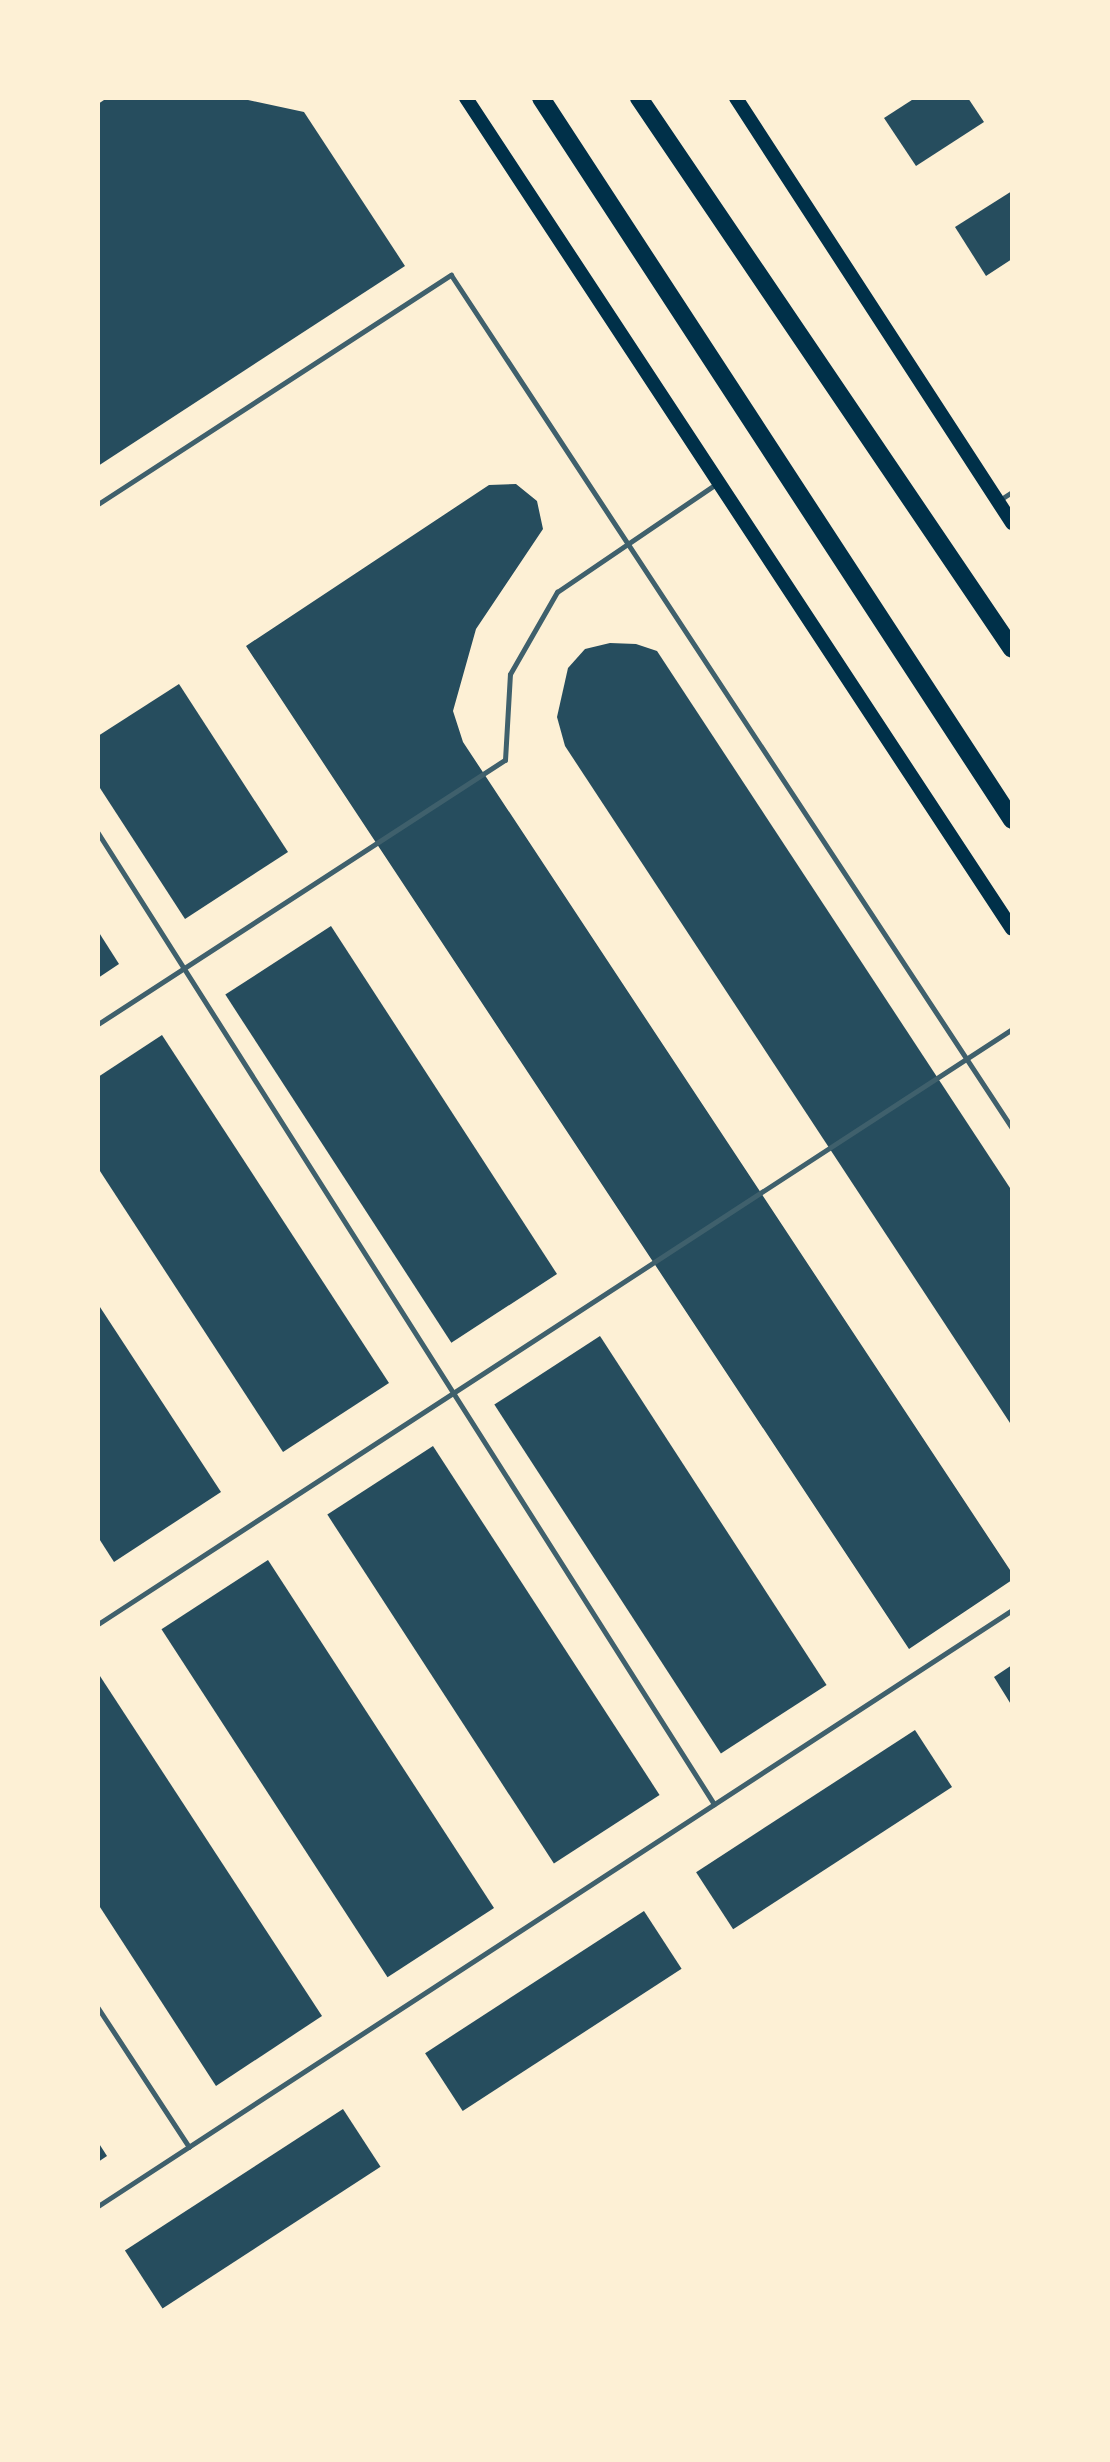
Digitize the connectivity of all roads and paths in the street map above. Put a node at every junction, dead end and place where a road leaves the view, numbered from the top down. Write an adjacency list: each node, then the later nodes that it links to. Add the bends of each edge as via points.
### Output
1 (466, 98): 5 (main road)
2 (541, 98): 12 (main road)
3 (639, 98): 11 (main road)
4 (736, 98): 7 (main road)
5 (719, 482): 10 (lane); 14 (main road)
6 (1012, 492): 7 (lane)
7 (998, 501): 9 (main road)
8 (98, 505): 10 (lane, via 451,275)
9 (1012, 523)
10 (626, 543): 15 (lane, via 557,592 510,674 505,760); 18 (lane)
11 (1012, 649)
12 (1012, 820)
13 (98, 833): 15 (lane)
14 (1012, 929)
15 (184, 968): 16 (lane); 20 (lane)
16 (98, 1024)
17 (1012, 1029): 18 (lane)
18 (966, 1058): 19 (lane); 20 (lane)
19 (1012, 1128)
20 (453, 1392): 22 (lane); 23 (lane)
21 (1012, 1610): 23 (lane)
22 (98, 1623)
23 (714, 1804): 25 (lane)
24 (98, 2008): 25 (lane)
25 (189, 2147): 26 (lane)
26 (98, 2206)

